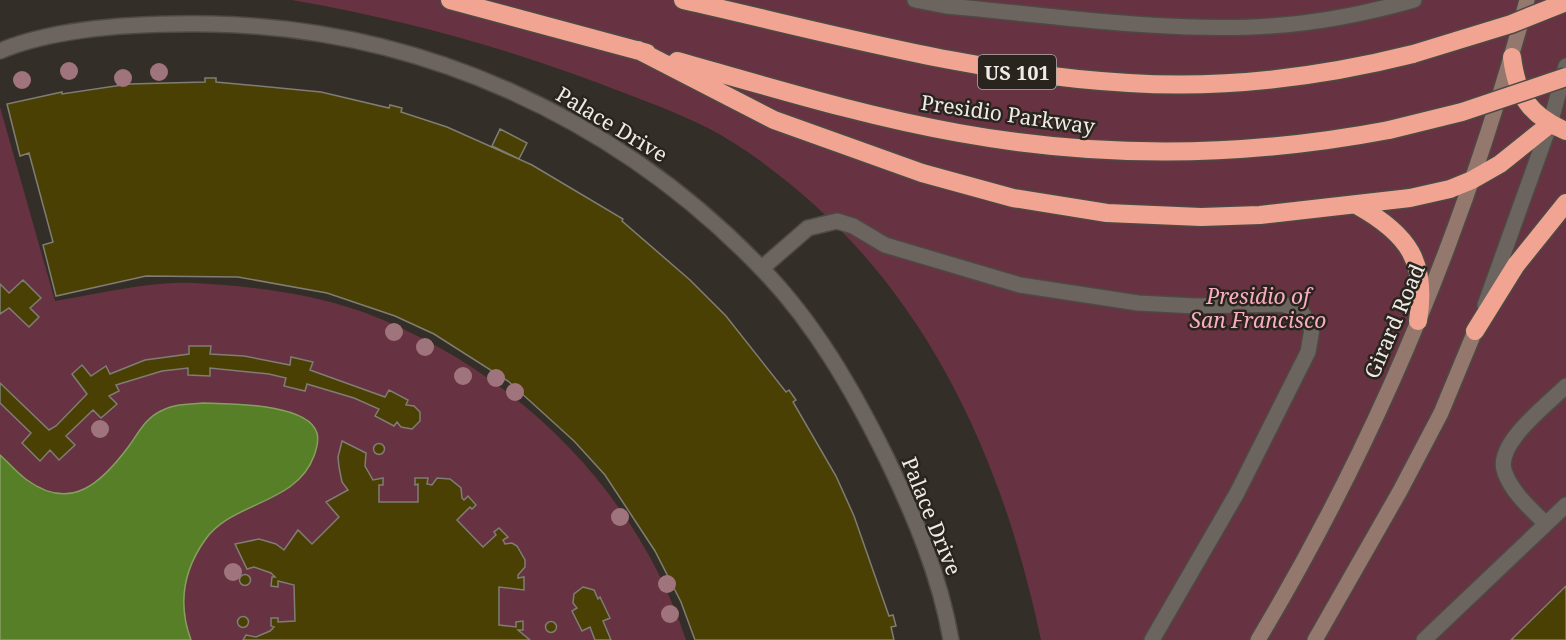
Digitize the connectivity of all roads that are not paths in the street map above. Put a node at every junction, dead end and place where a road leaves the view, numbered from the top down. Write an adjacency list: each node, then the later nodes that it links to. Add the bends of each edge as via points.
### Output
1 (450, 0): 7 (highway, Presidio Parkway)
2 (683, 0): 6 (highway, Presidio Parkway / US 101, bridge, via 1033,75 1166,84 1241,82 1331,71 1480,35)
3 (915, 0): 4 (street, via 946,6 1195,26 1271,26 1373,11)
4 (1414, 0)
5 (1527, 0): 9 (main road, Girard Road)
6 (1566, 2)
7 (638, 50): 11 (highway, Presidio Parkway, bridge, via 882,117 1041,145 1115,151 1226,150 1321,142 1462,112); 15 (highway, via 774,120 922,173 1013,198 1107,213 1170,216 1260,215)
8 (0, 51): 16 (street, Palace Drive, via 93,29 179,23 270,27 362,41 403,52 486,80 609,142 675,189)
9 (1512, 57): 12 (highway, via 1516,83 1529,107); 13 (main road, Girard Road)
10 (1566, 66): 12 (street)
11 (1566, 77)
12 (1558, 128): 13 (highway); 18 (street)
13 (1472, 180): 15 (highway, via 1432,194); 17 (main road, Girard Road)
14 (1566, 203): 18 (highway, via 1516,265)
15 (1358, 206): 17 (highway, via 1392,227 1411,252 1421,293)
16 (762, 268): 22 (street, Palace Drive, via 814,332 874,433 912,511); 23 (street, via 808,228 837,221 853,226 876,242 991,278 1048,291 1163,305 1282,304 1301,311 1312,329 1308,352 1237,493)
17 (1418, 321): 24 (main road, Girard Road, via 1349,472)
18 (1475, 331): 25 (main road, via 1441,413)
19 (1566, 386): 21 (street, via 1512,440 1503,456 1504,471 1514,490)
20 (1566, 504): 21 (street)
21 (1546, 524): 26 (street)
22 (951, 640)
23 (1152, 640)
24 (1258, 640)
25 (1315, 640)
26 (1425, 640)

